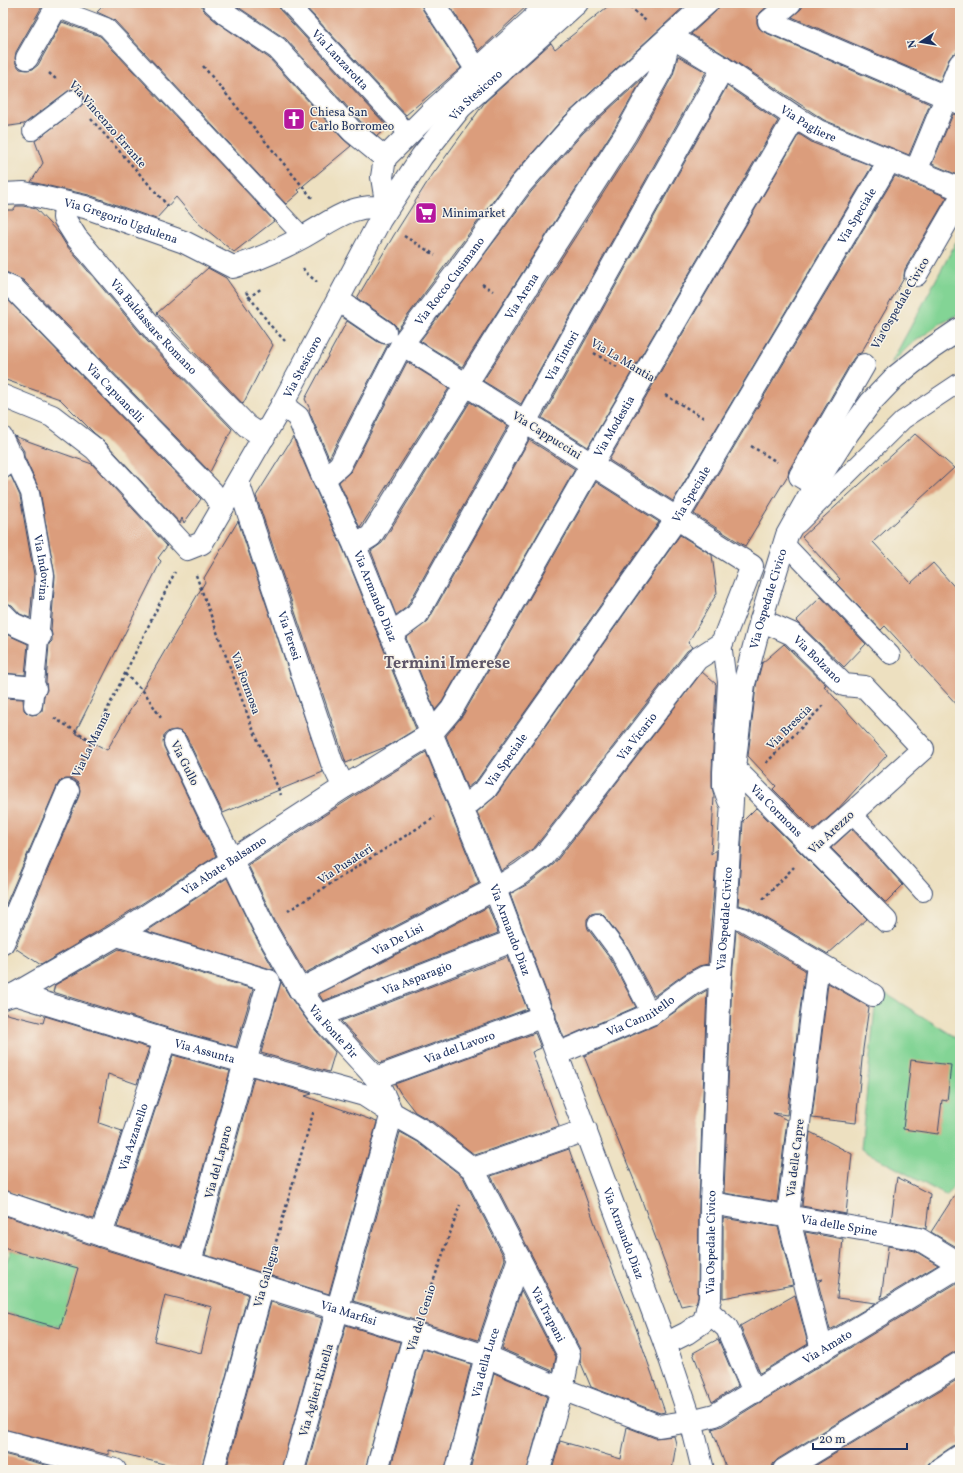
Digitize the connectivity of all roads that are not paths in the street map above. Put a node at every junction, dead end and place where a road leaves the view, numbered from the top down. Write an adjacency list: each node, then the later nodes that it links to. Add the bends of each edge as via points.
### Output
1 (214, 3): 19 (street, via 277,48 352,132)
2 (288, 3): 18 (lane, Via Lanzarotta)
3 (433, 3): 13 (street)
4 (577, 3): 26 (street, Via Stesicoro, via 461,107 422,156)
5 (707, 3): 9 (street, Via Rocco Cusimano)
6 (790, 3): 15 (street, via 769,21)
7 (56, 5): 10 (street); 27 (lane, via 106,27)
8 (539, 6): 13 (street)
9 (670, 36): 12 (street, Via Pagliere); 32 (street, Via Rocco Cusimano, via 569,130 521,184 459,269); 35 (street, Via Arena, via 662,68 625,135)
10 (27, 58)
11 (960, 64): 15 (street)
12 (722, 68): 16 (street, Via Pagliere); 38 (street, Via Tintori)
13 (478, 70): 18 (street)
14 (74, 99): 17 (lane)
15 (953, 100): 21 (street)
16 (795, 117): 20 (street, Via Pagliere, via 818,131); 42 (street, Via Modestia)
17 (32, 131)
18 (409, 134): 19 (street)
19 (385, 158): 26 (street, via 382,177)
20 (890, 160): 21 (street, Via Pagliere); 47 (street, Via Speciale)
21 (916, 171): 22 (street, Via Pagliere)
22 (960, 189)
23 (3, 194): 25 (street, Via Gregorio Ugdulena, via 24,193)
24 (960, 199): 28 (street, Via Ospedale Civico)
25 (65, 203): 27 (street, Via Gregorio Ugdulena, via 85,207 184,242 233,267 255,261); 40 (street, Via Baldassare Romano, via 64,218 76,237 152,327 247,426)
26 (387, 208): 27 (street, via 374,206 351,210); 30 (street, Via Stesicoro)
27 (303, 237)
28 (916, 275)
29 (3, 284): 46 (street, Via Capuanelli, via 14,289 212,492)
30 (338, 300): 32 (street, Via Cappuccini); 37 (street, Via Stesicoro)
31 (960, 329): 44 (street, Via Ospedale Civico, via 895,376)
32 (393, 338): 35 (street, Via Cappuccini); 43 (street, Via Rocco Cusimano, via 340,465)
33 (864, 365): 44 (street, Via Ospedale Civico)
34 (960, 382): 48 (lane, via 903,420)
35 (467, 385): 38 (street, Via Cappuccini); 49 (street, Via Arena, via 371,536)
36 (3, 396): 46 (street, Via Stesicoro, via 52,416 95,449 187,549 202,543)
37 (282, 405): 40 (street, Via Stesicoro); 43 (street, Via Armando Diaz, via 298,417)
38 (526, 422): 42 (street, Via Cappuccini); 52 (street, Via Tintori, via 417,615)
39 (3, 436): 41 (lane, Via Indovina)
40 (264, 437): 45 (street, Via Stesicoro)
41 (7, 461): 53 (lane, Via Indovina, via 30,493 45,575)
42 (592, 464): 47 (street, Via Cappuccini); 58 (street, Via Modestia, via 452,709)
43 (324, 479): 49 (street, Via Armando Diaz)
44 (807, 480): 48 (street, Via Ospedale Civico)
45 (238, 482): 46 (street, Via Stesicoro); 62 (street, Via Teresi, via 332,763)
46 (223, 507)
47 (677, 518): 54 (street, Via Cappuccini, via 752,566); 65 (street, Via Speciale, via 486,789)
48 (786, 539): 51 (street, Via Ospedale Civico); 55 (lane)
49 (355, 546): 52 (street, Via Armando Diaz)
50 (3, 614): 53 (street, via 14,624)
51 (761, 620): 60 (street, Via Bolzano, via 792,634 844,685 865,687); 61 (street, Via Ospedale Civico, via 744,684)
52 (391, 634): 58 (street, Via Armando Diaz)
53 (40, 636): 57 (lane, Via Indovina)
54 (722, 643): 64 (lane, via 727,682 722,787 727,801); 69 (street, Via Vicario, via 697,659 544,856)
55 (891, 655)
56 (3, 685): 57 (street)
57 (34, 697)
58 (431, 734): 62 (street, Via Abate Balsamo); 65 (street, Via Armando Diaz)
59 (175, 742): 68 (street, Via Gullo)
60 (923, 749): 66 (street, Via Arezzo)
61 (741, 775): 64 (street, Via Ospedale Civico); 67 (street, Via Cormons)
62 (344, 787): 68 (street, Via Abate Balsamo)
63 (68, 790): 76 (street, Via La Manna)
64 (732, 802): 71 (street, Via Ospedale Civico)
65 (462, 808): 69 (street, Via Armando Diaz)
66 (852, 813): 67 (street, Via Arezzo); 70 (lane)
67 (814, 848): 72 (street, Via Cormons)
68 (233, 860): 74 (street, Via Abate Balsamo); 79 (street, Via Fonte Pir, via 264,926)
69 (495, 889): 75 (street, Via Armando Diaz); 79 (street, Via De Lisi)
70 (923, 892)
71 (734, 917): 77 (street); 78 (street, Via Ospedale Civico)
72 (886, 921)
73 (597, 923): 82 (lane, via 620,954)
74 (117, 935): 81 (street, Via Abate Balsamo); 87 (street, Via del Laparo, via 269,981)
75 (515, 940): 83 (street, Via Asparagio); 84 (street, Via Armando Diaz)
76 (3, 943)
77 (818, 963): 80 (street); 94 (street, Via delle Capre)
78 (720, 977): 82 (street, Via Cannitello, via 705,977); 93 (street, Via Ospedale Civico)
79 (300, 990): 83 (street, Via Fonte Pir)
80 (873, 995)
81 (9, 996): 85 (street, Via Assunta)
82 (651, 1014): 86 (street, Via Cannitello)
83 (319, 1016): 88 (street, Via Fonte Pir)
84 (544, 1016): 86 (street, Via Armando Diaz); 88 (street, Via del Lavoro)
85 (165, 1040): 87 (street, Via Assunta); 95 (street, Via Azzarello)
86 (557, 1054): 90 (street, Via Armando Diaz)
87 (245, 1062): 89 (street, Via Assunta, via 364,1095); 97 (street, Via del Laparo)
88 (376, 1078): 89 (street, Via Fonte Pir)
89 (392, 1113): 91 (street, via 425,1132); 100 (street, Via Aglieri Rinella)
90 (586, 1130): 91 (street); 103 (street, Via Armando Diaz)
91 (473, 1169): 96 (street, Via Trapani)
92 (3, 1202): 95 (street, Via Marfisi)
93 (711, 1203): 94 (street, Via delle Spine); 101 (street, Via Ospedale Civico, via 710,1299)
94 (788, 1216): 98 (street, Via delle Spine, via 919,1239); 104 (street, Via delle Capre)
95 (102, 1235): 97 (street, Via Marfisi)
96 (519, 1258): 105 (street, Via della Luce); 107 (street, Via Trapani, via 568,1355)
97 (190, 1262): 99 (street, Via Marfisi)
98 (960, 1265): 104 (street, Via Amato)
99 (263, 1286): 100 (street, Via Marfisi); 113 (street, Via Gallegra)
100 (338, 1309): 102 (street, Via Marfisi); 114 (street, Via Aglieri Rinella)
101 (707, 1310): 103 (street, Via Ospedale Civico, via 704,1321); 108 (street, via 727,1328)
102 (415, 1333): 105 (street, Via Marfisi); 115 (street, Via del Genio)
103 (665, 1344): 109 (street, Via Armando Diaz)
104 (822, 1350): 108 (street, Via Amato)
105 (486, 1356): 107 (street, Via Marfisi); 116 (street, Via della Luce)
106 (960, 1363): 119 (street)
107 (562, 1389): 109 (street, Via Marfisi, via 659,1426); 117 (street, Via Trapani)
108 (754, 1392): 109 (street, Via Amato, via 715,1415)
109 (691, 1421): 118 (street, Via Armando Diaz)
110 (3, 1441): 112 (street)
111 (960, 1456): 120 (street)
112 (115, 1470)
113 (213, 1470)
114 (293, 1470)
115 (377, 1470)
116 (457, 1470)
117 (539, 1470)
118 (703, 1470)
119 (784, 1470)
120 (940, 1470)

